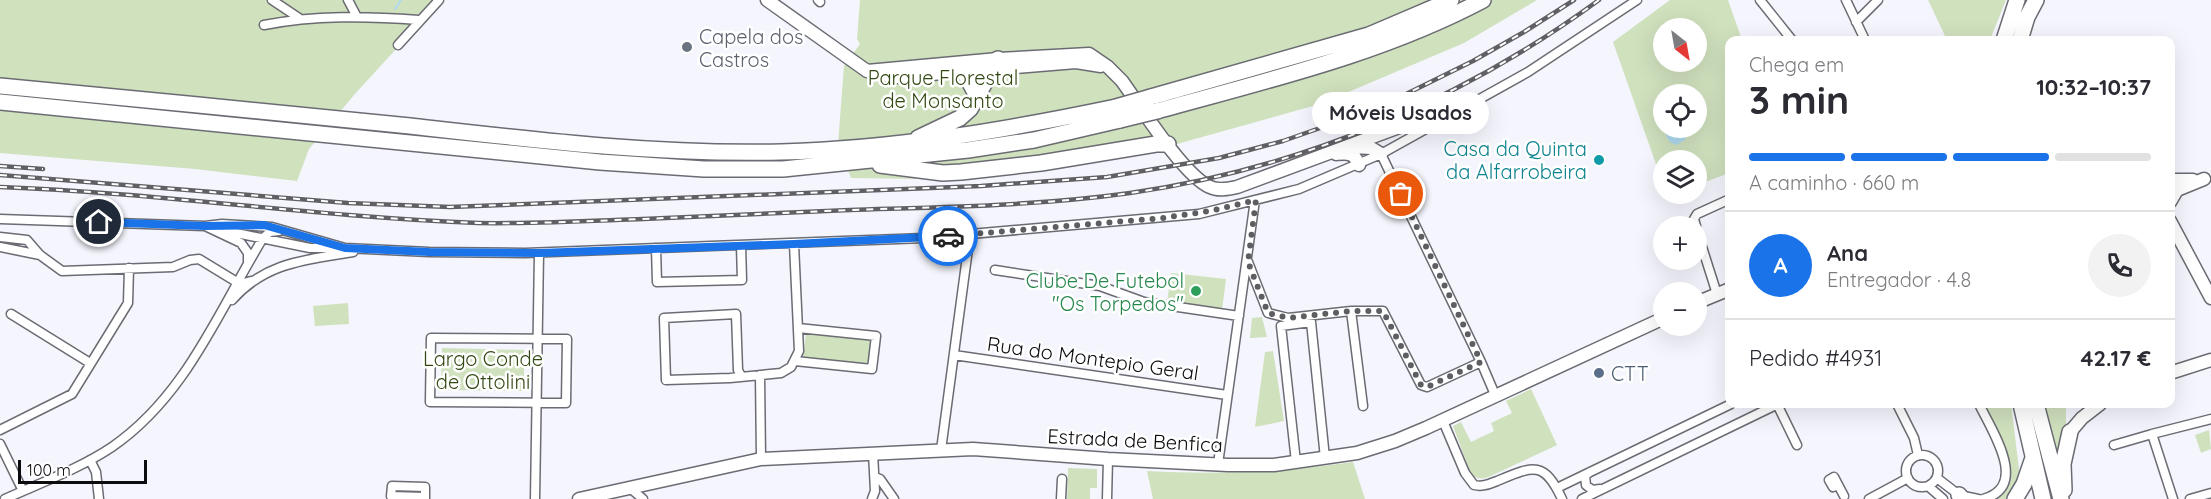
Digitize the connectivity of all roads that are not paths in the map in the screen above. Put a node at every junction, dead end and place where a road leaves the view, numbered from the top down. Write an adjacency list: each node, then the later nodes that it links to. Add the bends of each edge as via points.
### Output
1 (272, 0): 14 (street)
2 (348, 0): 13 (street)
3 (439, 0): 15 (street)
4 (767, 0): 24 (street)
5 (1451, 0): 29 (highway, via 1369,35)
6 (1483, 0): 29 (highway, via 1450,18 1311,69)
7 (1637, 0): 33 (street, via 1560,53)
8 (1760, 0): 18 (street)
9 (1846, 0): 16 (street)
10 (1878, 0): 16 (street)
11 (2017, 0): 20 (highway)
12 (2036, 0): 21 (highway)
13 (357, 17): 14 (street); 15 (street)
14 (299, 18): 17 (street)
15 (419, 20): 22 (street)
16 (1856, 22): 19 (street)
17 (264, 25)
18 (1789, 36)
19 (1863, 36)
20 (2005, 36)
21 (2021, 36)
22 (398, 45)
23 (995, 64): 24 (street); 25 (street); 27 (highway); 35 (street, via 1089,54 1122,81)
24 (867, 71): 25 (street, via 896,77)
25 (964, 72): 27 (highway)
26 (0, 86): 34 (highway, via 706,153)
27 (977, 96): 34 (highway, via 960,118)
28 (0, 102): 30 (highway)
29 (1154, 104): 32 (highway, bridge)
30 (52, 108): 31 (highway); 39 (highway, via 704,169 783,169)
31 (0, 110)
32 (1118, 113): 34 (highway); 39 (highway, via 1023,142)
33 (1455, 115): 36 (street, via 1437,113); 37 (street)
34 (906, 143)
35 (1168, 144): 38 (street, via 1192,175 1208,187 1222,190); 39 (highway, via 1041,164 943,173)
36 (1346, 147): 37 (street, via 1365,147); 38 (street)
37 (1381, 154): 40 (street); 85 (street)
38 (1323, 156): 40 (street, via 1351,153)
39 (856, 163)
40 (1359, 165): 44 (street, via 1299,189)
41 (2208, 179): 42 (street); 43 (street)
42 (2175, 180)
43 (2175, 193)
44 (1256, 200): 52 (street, via 1172,217); 64 (street)
45 (1725, 201): 46 (street)
46 (1696, 216)
47 (0, 219): 48 (street)
48 (205, 226): 50 (street, via 264,225); 51 (street)
49 (2175, 230): 73 (street)
50 (285, 231): 54 (street, via 270,232); 58 (street)
51 (217, 232): 54 (street); 63 (street, via 243,244)
52 (970, 234): 55 (street); 81 (street)
53 (0, 237): 62 (street, via 27,240)
54 (263, 238): 58 (street, via 310,248); 63 (street)
55 (794, 244): 56 (street); 79 (street)
56 (741, 245): 59 (street); 59 (street, via 742,280 657,282)
57 (0, 247): 62 (street)
58 (345, 248): 60 (street)
59 (656, 248): 61 (street)
60 (365, 250): 61 (street); 68 (street, via 281,265)
61 (539, 253): 80 (street)
62 (40, 255): 66 (street, via 62,271)
63 (248, 262): 69 (street)
64 (1248, 262): 74 (street, via 1268,313 1288,318); 77 (street)
65 (1707, 262): 71 (street)
66 (129, 268): 69 (street, via 173,267 199,260); 84 (street, via 128,303)
67 (995, 270): 77 (street, via 1100,286 1144,302)
68 (251, 281): 69 (street); 76 (street)
69 (237, 282): 76 (street)
70 (1725, 291): 71 (street)
71 (1717, 294): 72 (street)
72 (1707, 298)
73 (2211, 298)
74 (1351, 311): 85 (street, via 1383,311 1421,385 1427,387); 93 (street)
75 (10, 314): 84 (street)
76 (221, 314): 117 (street, via 173,390 154,412)
77 (1239, 316): 90 (street)
78 (1653, 323): 89 (street, Estrada de Benfica)
79 (798, 328): 83 (street, via 799,351); 83 (street, via 876,336 872,369)
80 (537, 339): 92 (street); 92 (street, via 567,339 566,403); 92 (street, via 431,338 430,402)
81 (954, 355): 90 (street, Rua do Montepio Geral); 110 (street)
82 (2208, 360): 86 (street)
83 (795, 361): 87 (street, via 781,373)
84 (90, 363): 104 (street, via 72,394)
85 (1483, 366): 89 (street, via 1499,387); 91 (street)
86 (2175, 371)
87 (760, 375): 88 (street); 115 (street)
88 (741, 376): 88 (street, via 736,314 664,318 666,380)
89 (1513, 390): 91 (street, Estrada de Benfica)
90 (1227, 395): 119 (street)
91 (1496, 397): 103 (street, Estrada de Benfica)
92 (536, 403): 137 (street)
93 (1363, 406)
94 (1725, 407): 120 (street)
95 (1769, 408): 129 (street)
96 (1779, 408): 107 (street)
97 (1899, 408): 111 (street)
98 (1981, 408): 149 (street, via 2005,461 2007,477 1999,493)
99 (2022, 408): 114 (highway)
100 (2038, 408): 151 (highway)
101 (2095, 408): 105 (street)
102 (2211, 419): 106 (street)
103 (1443, 421): 113 (street, Estrada de Benfica, via 1357,453); 128 (street, via 1464,473 1474,485 1484,486 1533,469 1549,476)
104 (0, 430)
105 (2070, 432): 151 (highway, via 2063,464)
106 (2152, 434): 108 (street); 152 (street)
107 (1797, 445)
108 (2114, 445)
109 (1, 449): 130 (street)
110 (941, 450): 112 (street, Estrada de Benfica); 116 (street, Estrada de Benfica)
111 (1918, 455): 122 (street, via 1907,464); 123 (street, via 1926,455 1937,464)
112 (873, 458): 115 (street, Estrada de Benfica); 121 (street)
113 (1325, 458): 118 (street, Estrada de Benfica); 118 (street, via 1311,322 1281,326)
114 (2033, 458): 132 (highway); 150 (highway)
115 (761, 459): 127 (street, Estrada de Benfica)
116 (1108, 459): 119 (street, Estrada de Benfica); 143 (street)
117 (90, 460): 130 (street); 136 (street, via 96,472)
118 (1296, 462): 119 (street, Estrada de Benfica)
119 (1218, 464)
120 (1593, 470): 128 (street); 129 (street, via 1585,476 1586,484 1592,490)
121 (875, 477): 140 (street); 141 (street)
122 (1908, 478): 126 (street, via 1917,486); 146 (street)
123 (1937, 478): 126 (street); 134 (street)
124 (1062, 480): 142 (street)
125 (1838, 484): 133 (street)
126 (1928, 486): 147 (street)
127 (630, 488): 138 (street, Estrada de Benfica); 139 (street)
128 (1557, 488): 144 (street)
129 (1602, 488): 145 (street)
130 (23, 491): 135 (street)
131 (2211, 493): 153 (street)
132 (2041, 494)
133 (1844, 496)
134 (1961, 497): 148 (street)
135 (5, 499)
136 (99, 499)
137 (535, 499)
138 (579, 499)
139 (643, 499)
140 (872, 499)
141 (894, 499)
142 (1061, 499)
143 (1107, 499)
144 (1562, 499)
145 (1582, 499)
146 (1869, 499)
147 (1943, 499)
148 (1978, 499)
149 (1983, 499)
150 (2015, 499)
151 (2063, 499)
152 (2172, 499)
153 (2190, 499)

